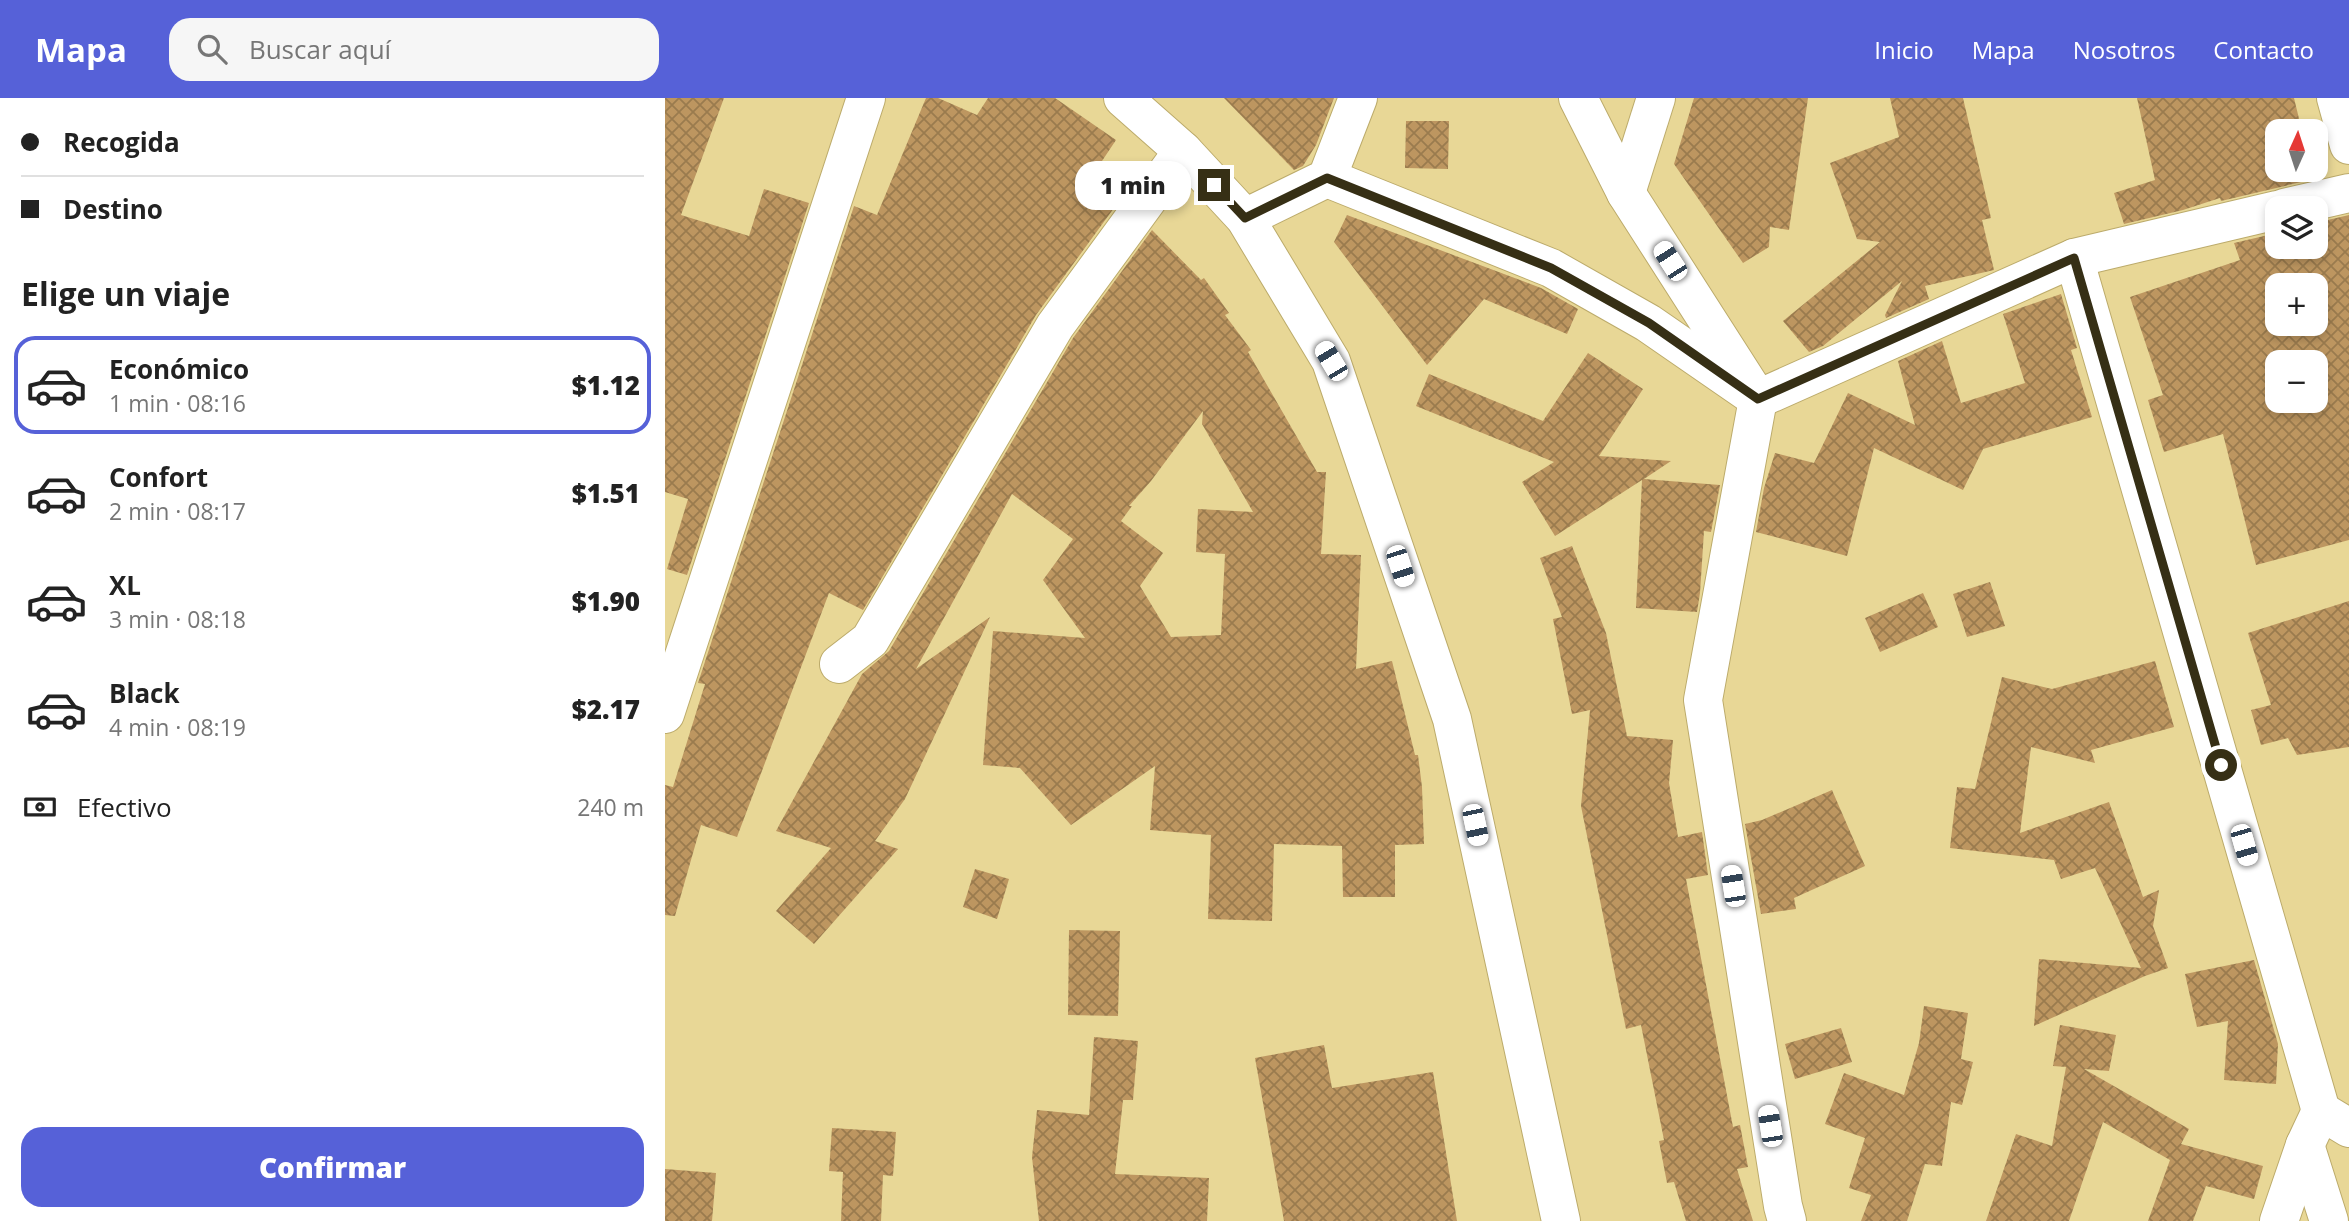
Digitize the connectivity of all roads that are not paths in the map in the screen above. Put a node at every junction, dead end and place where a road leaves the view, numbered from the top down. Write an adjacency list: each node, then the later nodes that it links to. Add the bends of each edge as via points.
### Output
1 (866, 98): 18 (street)
2 (1123, 98): 8 (street)
3 (1358, 98): 9 (street)
4 (1578, 98): 10 (street)
5 (1656, 98): 10 (street)
6 (2336, 98): 7 (street)
7 (2349, 145)
8 (1183, 151): 14 (street); 17 (street, via 1055,326 870,640)
9 (1327, 178): 14 (street); 16 (street, via 1551,268 1649,323)
10 (1626, 193): 16 (street)
11 (2349, 193): 12 (street)
12 (2328, 198)
13 (2265, 213): 15 (street)
14 (1245, 218): 21 (street, via 1331,361 1452,719)
15 (2074, 258): 16 (street); 19 (street)
16 (1758, 399): 22 (street, via 1703,700)
17 (839, 664)
18 (669, 691)
19 (2335, 1120): 20 (street)
20 (2305, 1145): 23 (street); 24 (street)
21 (1561, 1221)
22 (1787, 1221)
23 (2280, 1221)
24 (2329, 1221)

